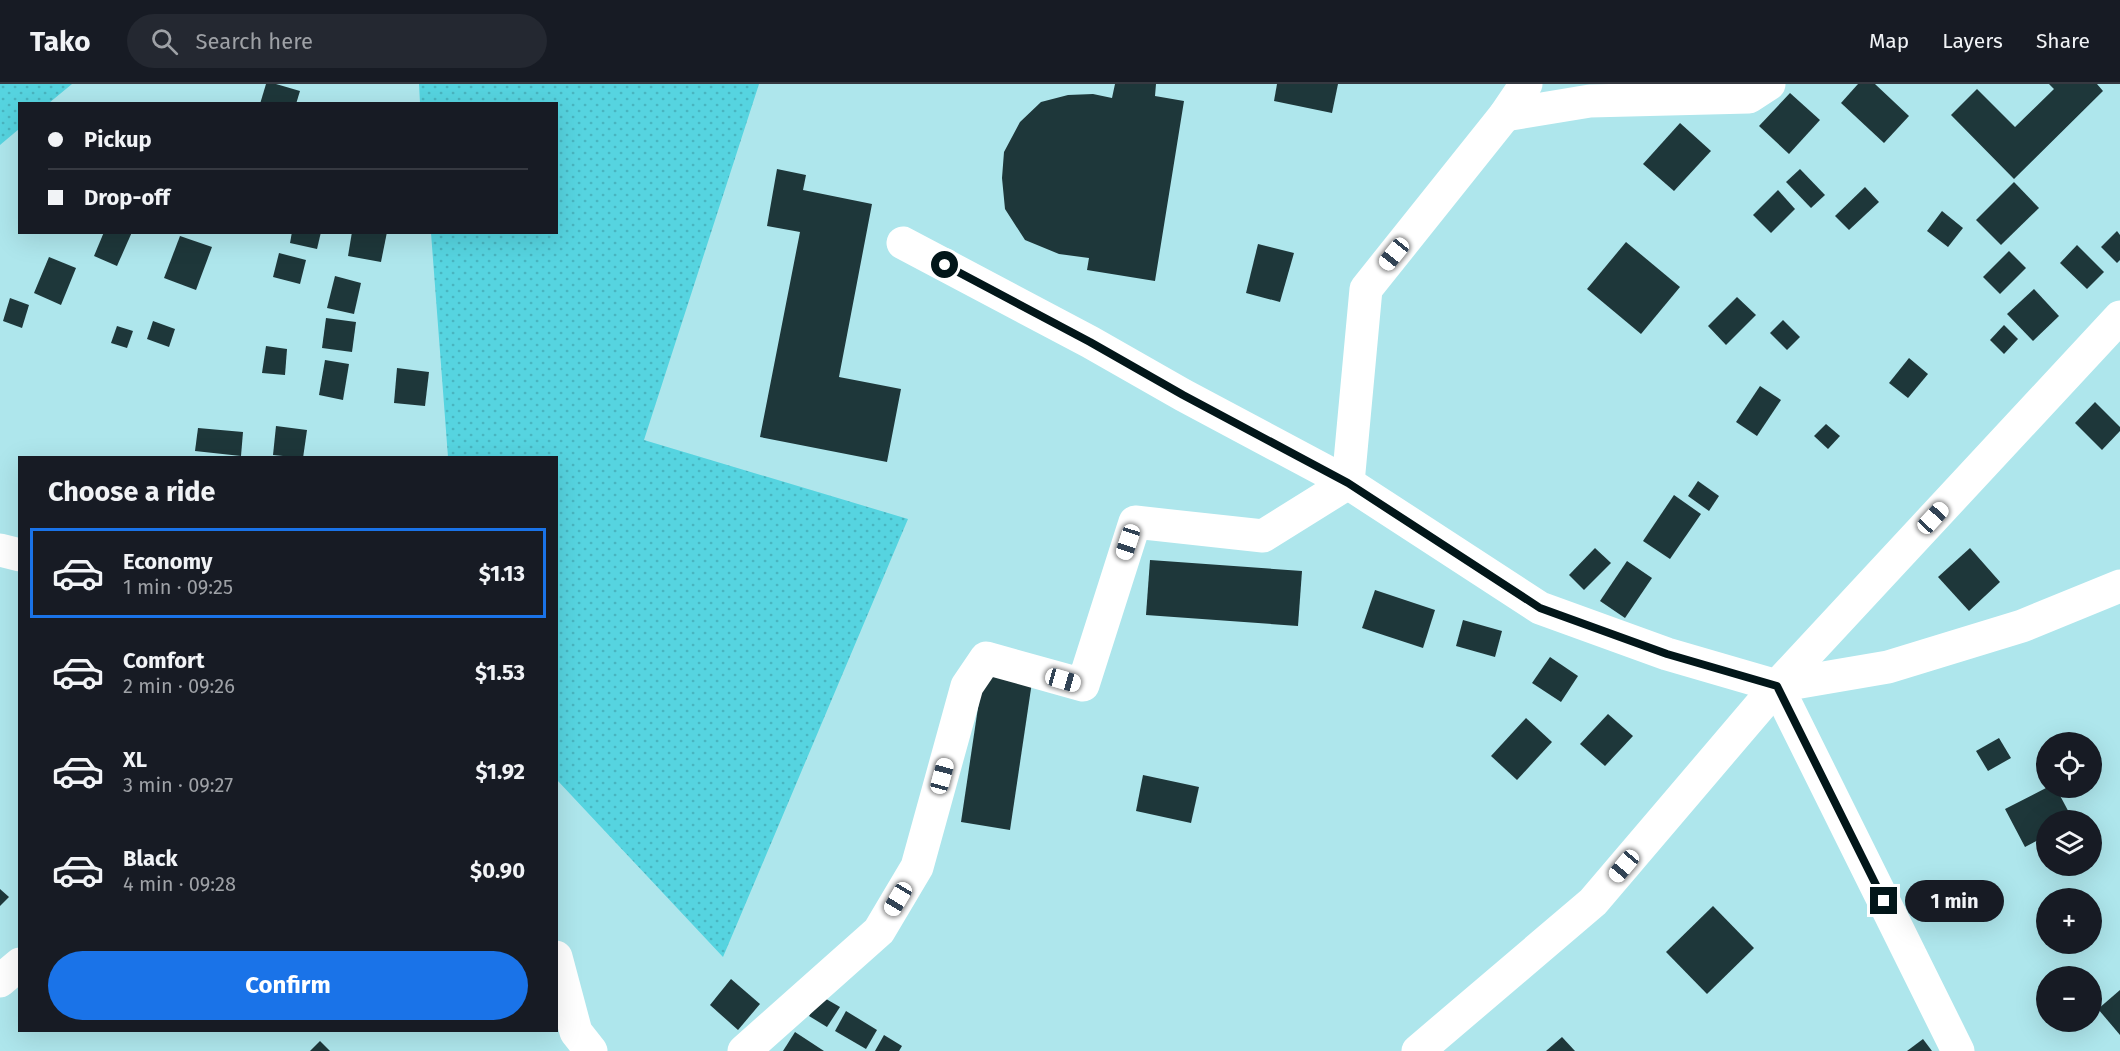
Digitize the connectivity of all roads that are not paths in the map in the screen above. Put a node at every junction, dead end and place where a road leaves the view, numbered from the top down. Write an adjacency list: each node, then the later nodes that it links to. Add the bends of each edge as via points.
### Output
1 (1526, 84): 3 (street)
2 (1769, 84): 3 (street, via 1749,97 1590,101)
3 (1505, 115): 6 (street, via 1366,289)
4 (903, 243): 6 (street)
5 (2120, 317): 10 (street)
6 (1348, 483): 10 (street, via 1540,608 1667,654); 15 (street, via 1263,536 1135,522 1083,685 986,658 967,686 917,867 879,931)
7 (0, 550): 8 (street)
8 (18, 554)
9 (2120, 586): 10 (street, via 2022,626 1888,667)
10 (1777, 686): 16 (street, via 1593,902); 17 (street)
11 (558, 964): 14 (street, via 576,1032)
12 (18, 966): 13 (street)
13 (0, 981)
14 (591, 1051)
15 (744, 1051)
16 (1418, 1051)
17 (1958, 1051)

